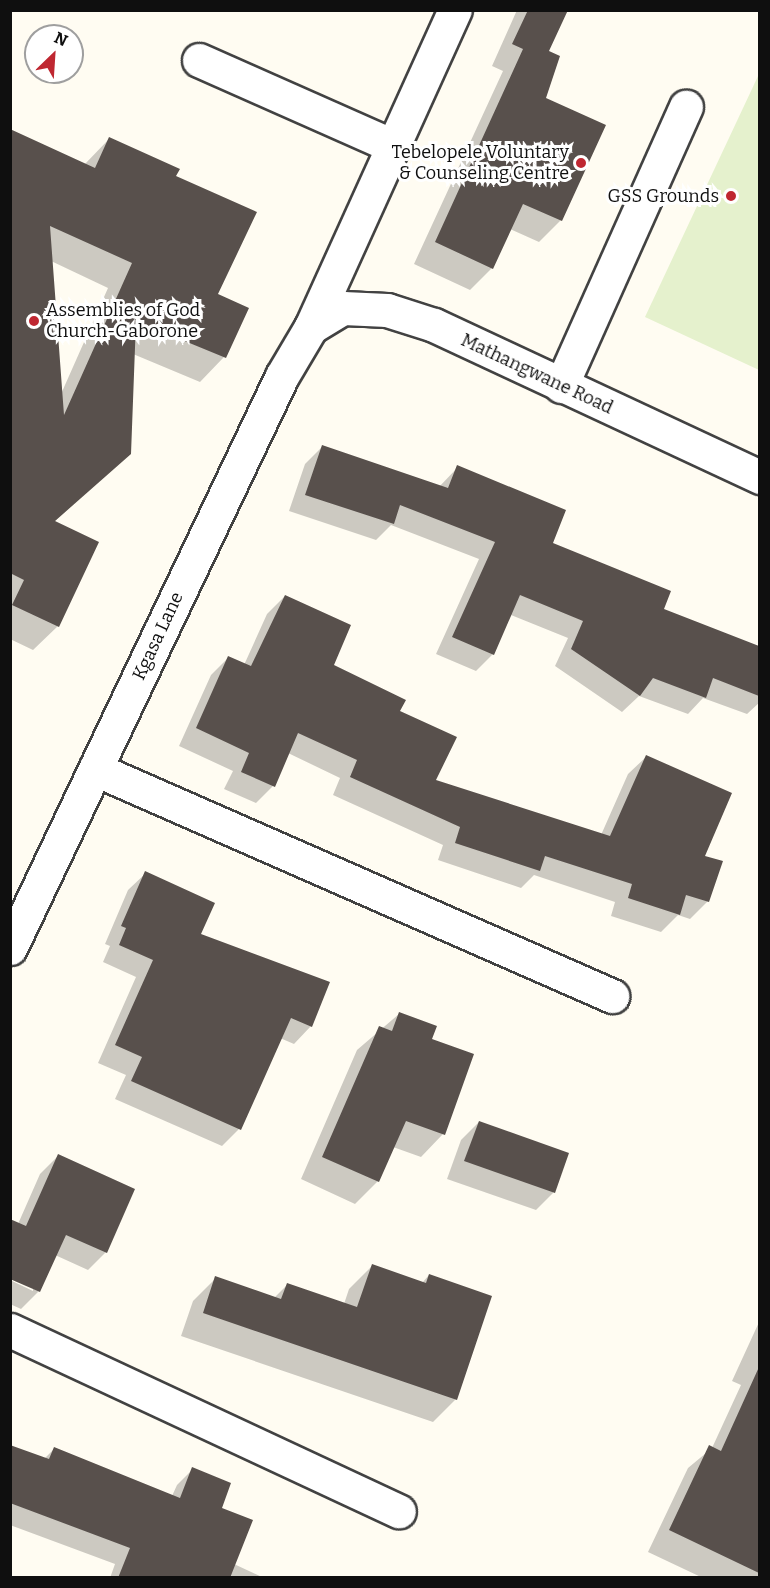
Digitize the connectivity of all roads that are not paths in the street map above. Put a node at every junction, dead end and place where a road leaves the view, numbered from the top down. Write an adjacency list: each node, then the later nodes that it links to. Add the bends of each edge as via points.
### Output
1 (455, 10): 4 (street, Kgasa Lane)
2 (199, 60): 4 (street)
3 (686, 107): 6 (street)
4 (393, 146): 5 (street, Kgasa Lane)
5 (310, 327): 6 (street, Mathangwane Road, via 343,308 387,310 434,325); 8 (street, Kgasa Lane, via 282,376)
6 (561, 386): 7 (street, Mathangwane Road)
7 (759, 477)
8 (95, 769): 9 (street, Kgasa Lane); 10 (street)
9 (10, 948)
10 (612, 996)
11 (10, 1330): 12 (street)
12 (399, 1512)

